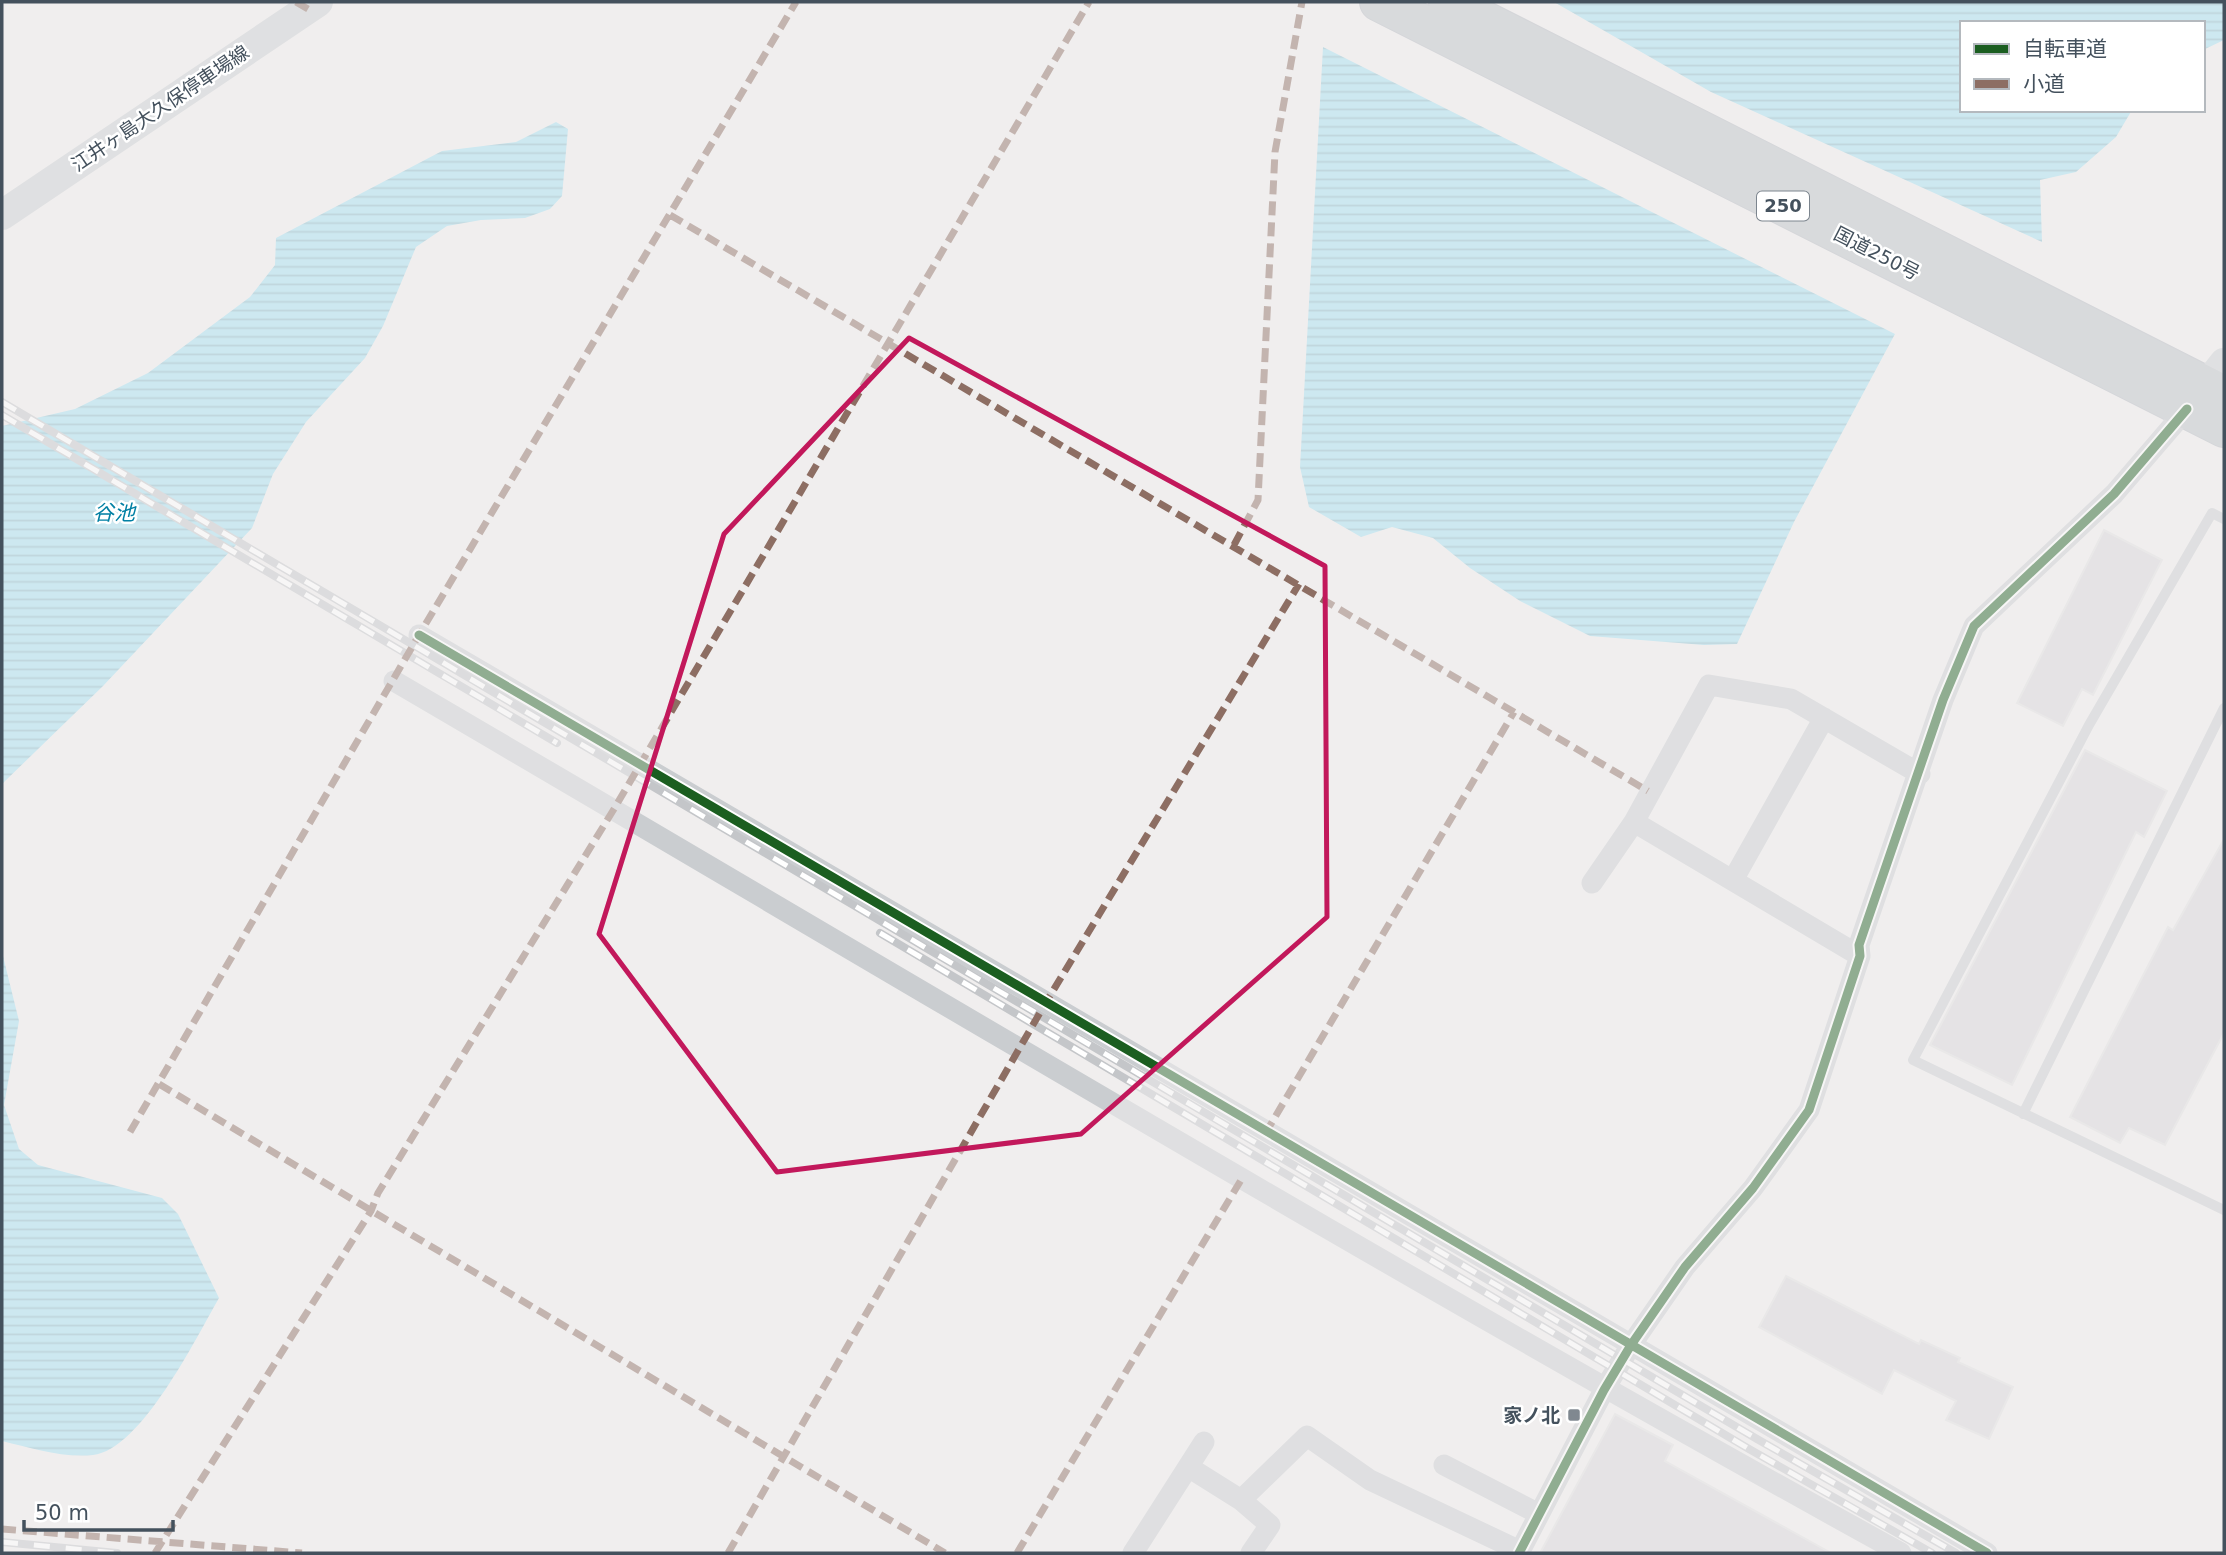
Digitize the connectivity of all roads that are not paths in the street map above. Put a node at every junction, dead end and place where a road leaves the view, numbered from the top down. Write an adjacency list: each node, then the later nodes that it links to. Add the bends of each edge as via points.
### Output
1 (318, 2): 4 (main road, 江井ヶ島大久保停車場線)
2 (1378, 2): 5 (highway, 国道250号 / 250)
3 (1448, 2): 5 (highway, 国道250号 / 250)
4 (2, 215)
5 (2210, 388): 6 (highway, 国道250号 / 250); 12 (street, via 2114,494 1974,626 1943,700)
6 (2224, 428)
7 (2224, 519): 17 (lane, via 2212,513 2089,724 1913,1060)
8 (419, 635): 19 (street)
9 (394, 681): 20 (street)
10 (2224, 708): 17 (lane)
11 (1824, 719): 12 (street); 13 (street, via 1791,699 1709,685); 14 (street)
12 (1920, 775): 16 (street, via 1858,945)
13 (1634, 822): 14 (street); 15 (street)
14 (1734, 880): 16 (street)
15 (1592, 883)
16 (1860, 956): 19 (street, via 1809,1110 1753,1188 1685,1267)
17 (2023, 1114): 18 (lane)
18 (2224, 1210)
19 (1631, 1345): 20 (street); 30 (street)
20 (1604, 1390): 25 (street); 29 (street)
21 (1204, 1442): 23 (street)
22 (1444, 1465): 25 (street)
23 (1190, 1468): 24 (street); 27 (street)
24 (1241, 1500): 26 (street, via 1307,1436 1370,1480); 28 (street, via 1270,1525)
25 (1539, 1514): 26 (street)
26 (1519, 1552)
27 (1133, 1553)
28 (1251, 1553)
29 (1901, 1553)
30 (1987, 1553)

